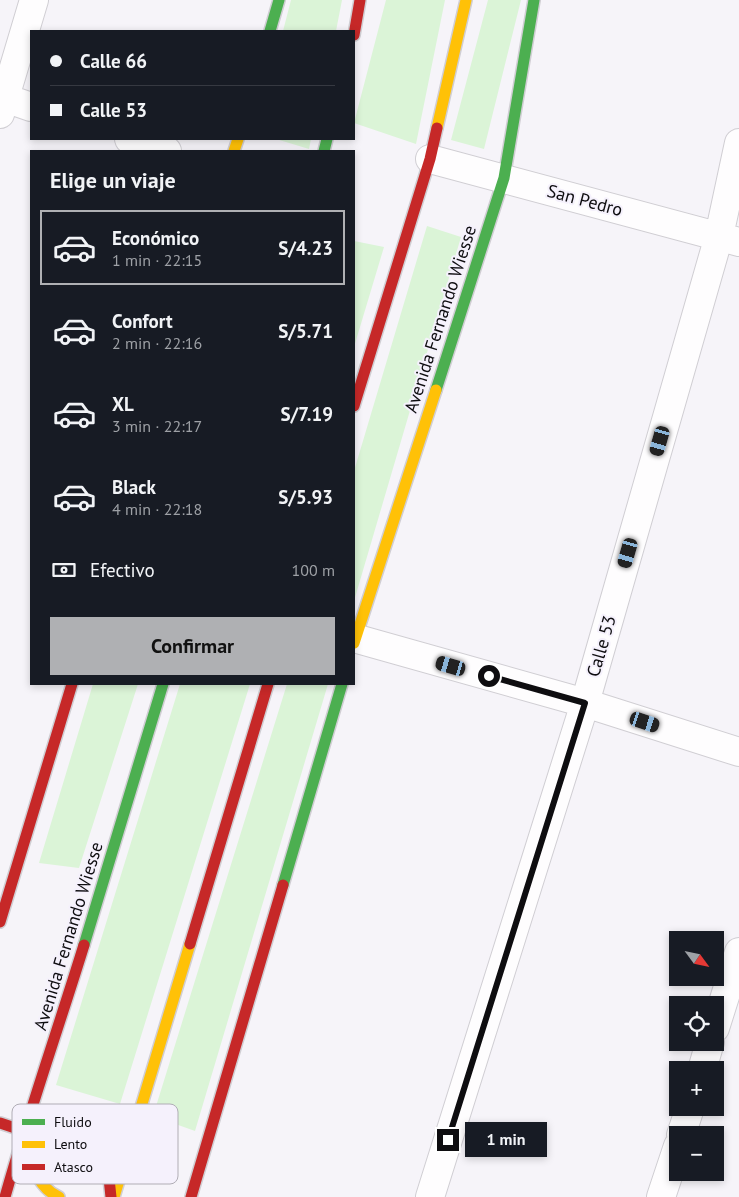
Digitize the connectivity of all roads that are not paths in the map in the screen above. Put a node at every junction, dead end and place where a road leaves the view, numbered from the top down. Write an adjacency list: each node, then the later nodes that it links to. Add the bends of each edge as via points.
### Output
1 (34, 0): 8 (street)
2 (279, 0): 6 (main road)
3 (360, 0): 7 (main road)
4 (466, 0): 13 (main road)
5 (534, 0): 14 (main road, Avenida Fernando Wiesse)
6 (270, 30)
7 (355, 30)
8 (2, 104): 9 (street)
9 (30, 107)
10 (132, 140): 12 (street)
11 (739, 142): 15 (street, Calle 53)
12 (164, 150)
13 (430, 159): 14 (street, San Pedro); 16 (main road)
14 (504, 178): 15 (street, San Pedro); 17 (main road, Avenida Fernando Wiesse)
15 (729, 239): 23 (street, Calle 53)
16 (355, 403)
17 (355, 637)
18 (355, 640): 23 (street)
19 (72, 685): 25 (main road)
20 (163, 685): 28 (main road, Avenida Fernando Wiesse)
21 (268, 685): 29 (main road)
22 (342, 685): 40 (main road)
23 (585, 703): 24 (street); 41 (street, Calle 53)
24 (739, 752)
25 (0, 922)
26 (739, 952): 27 (street)
27 (724, 1000)
28 (33, 1104)
29 (140, 1104)
30 (0, 1123): 31 (main road)
31 (12, 1127)
32 (12, 1173): 37 (main road, Avenida Fernando Wiesse)
33 (669, 1173): 42 (street)
34 (44, 1184): 38 (main road, via 50,1193)
35 (110, 1184): 39 (main road)
36 (116, 1184): 39 (main road)
37 (5, 1197)
38 (59, 1197)
39 (112, 1197)
40 (191, 1197)
41 (430, 1197)
42 (661, 1197)

